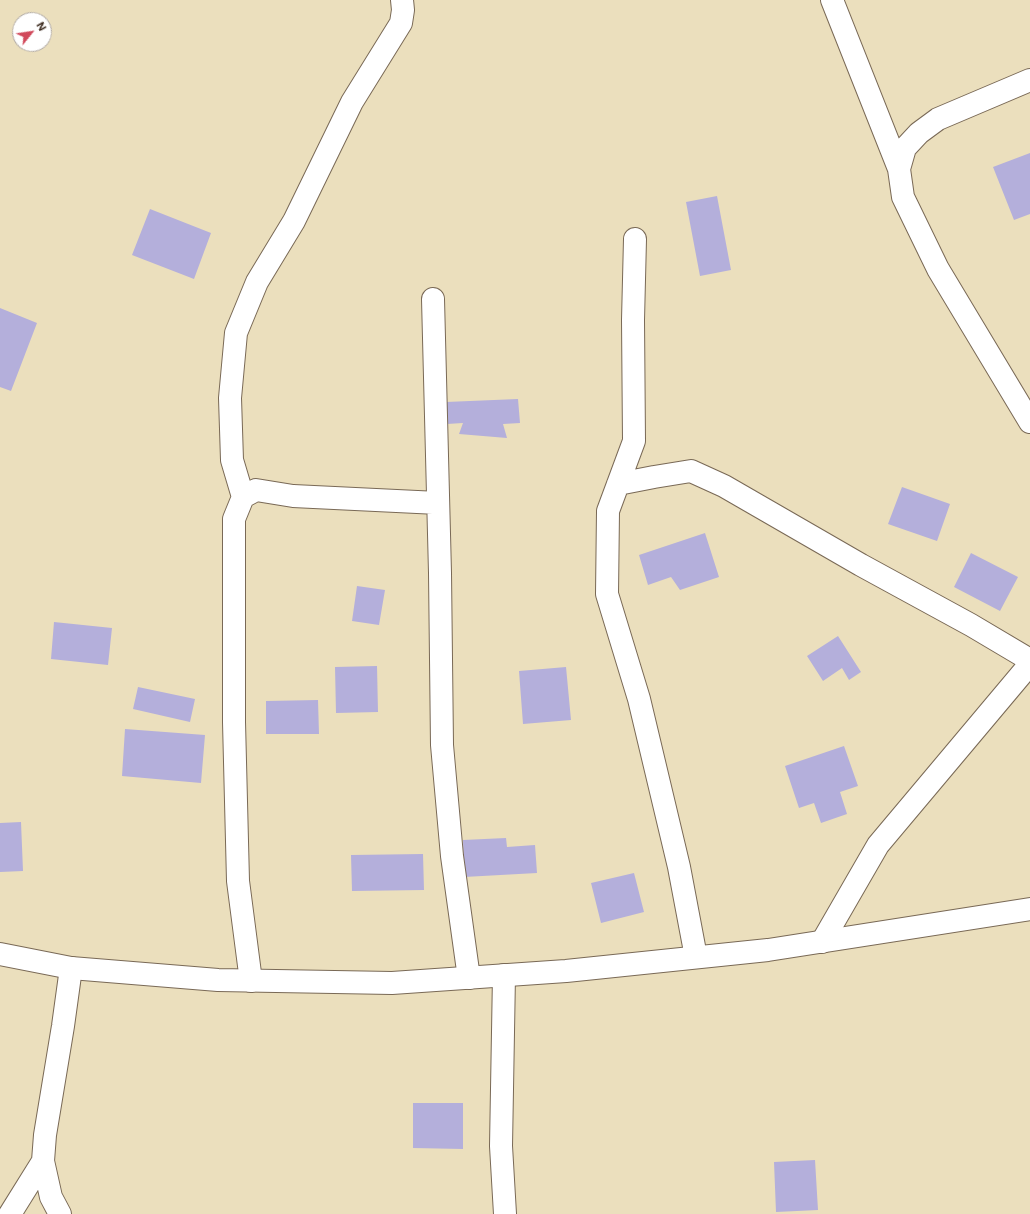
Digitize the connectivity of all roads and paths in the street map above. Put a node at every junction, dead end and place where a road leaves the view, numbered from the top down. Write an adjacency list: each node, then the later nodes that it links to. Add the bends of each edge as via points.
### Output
1 (402, 0): 9 (street, via 401,23 352,102 294,221 257,282 236,333 230,398 232,460)
2 (832, 0): 4 (street)
3 (1030, 80): 4 (street, via 938,119 919,133 905,148)
4 (899, 168): 7 (street, via 903,197 938,269)
5 (635, 239): 8 (street, via 634,441)
6 (433, 299): 10 (street)
7 (1030, 422)
8 (618, 484): 11 (street, via 691,471 724,486); 16 (street, via 608,512 607,594 639,699 679,867)
9 (243, 497): 10 (street, via 256,490 293,496); 20 (street, via 234,519 234,722 238,881)
10 (438, 503): 19 (street, via 442,746 452,856)
11 (1030, 660)
12 (1030, 664): 14 (street, via 878,845)
13 (1030, 910): 14 (street)
14 (822, 942): 16 (street)
15 (0, 954): 17 (street)
16 (696, 957): 18 (street)
17 (71, 968): 20 (street); 21 (street)
18 (504, 975): 19 (street); 24 (street, via 501,1146)
19 (469, 978): 20 (street, via 392,983)
20 (251, 981)
21 (43, 1161): 22 (street); 23 (street, via 51,1197)
22 (10, 1214)
23 (60, 1214)
24 (504, 1214)

